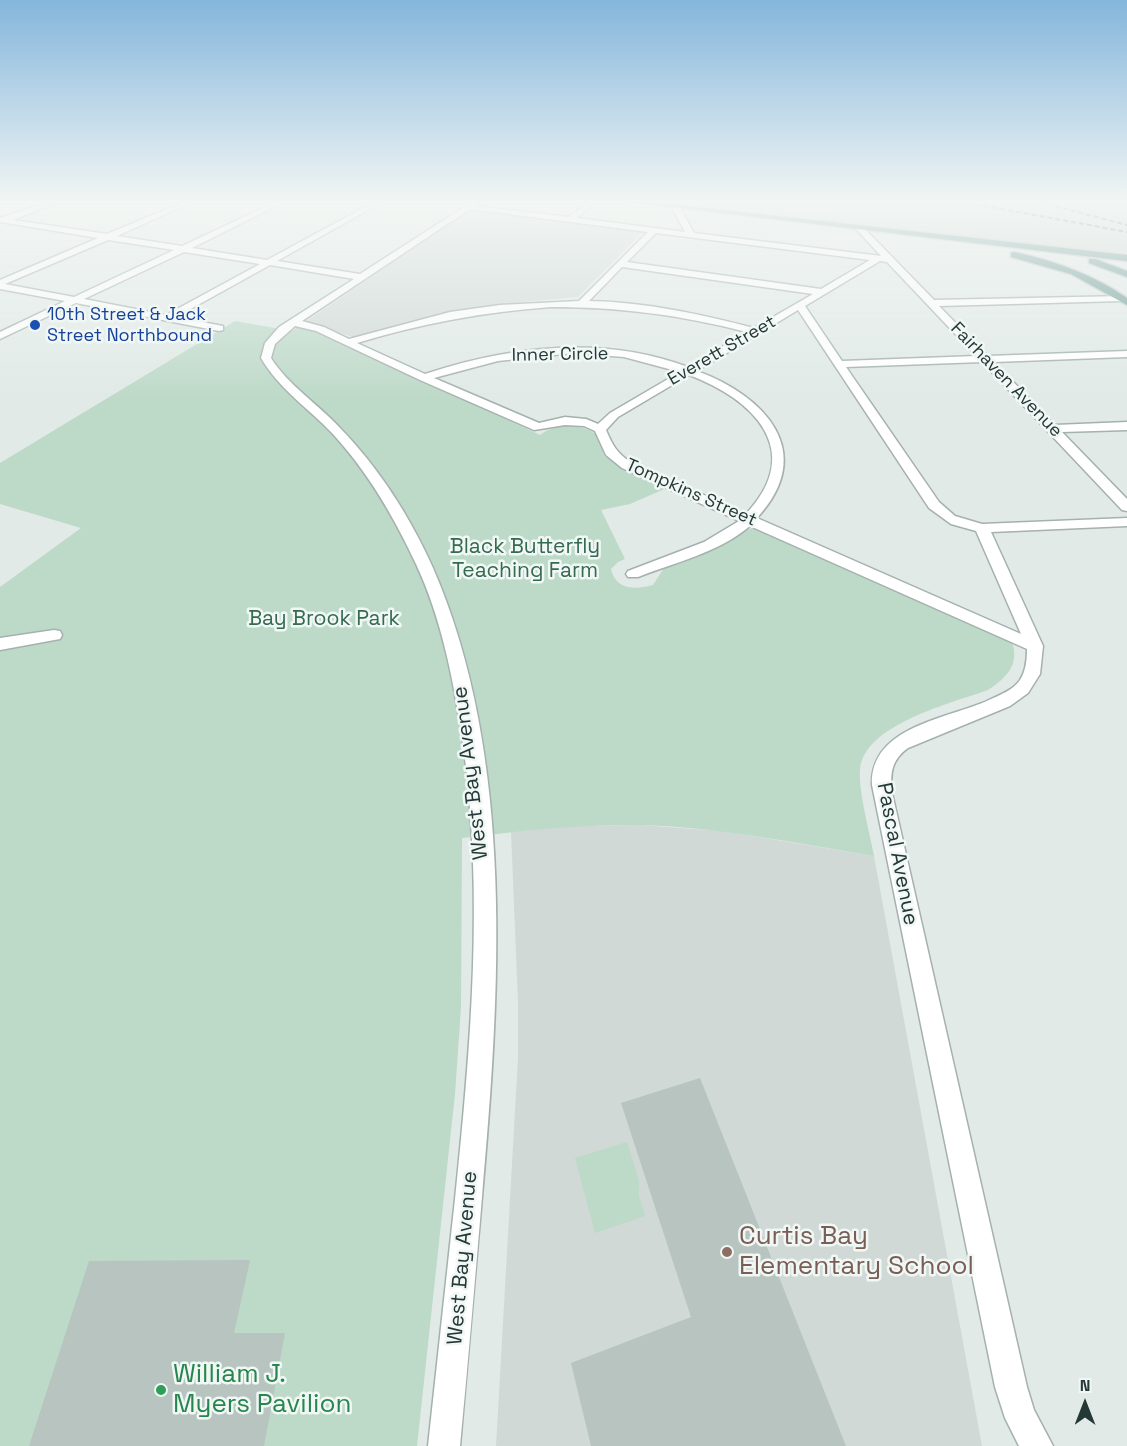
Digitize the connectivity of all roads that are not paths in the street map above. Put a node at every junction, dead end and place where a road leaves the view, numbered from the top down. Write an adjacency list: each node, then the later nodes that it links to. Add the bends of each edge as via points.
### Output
1 (39, 267): 15 (street)
2 (143, 267): 18 (street)
3 (258, 267): 23 (street)
4 (302, 267): 14 (street)
5 (376, 267): 14 (street, West Bay Avenue)
6 (617, 267): 20 (street)
7 (645, 267): 17 (street)
8 (864, 267): 17 (street, Everett Street)
9 (896, 267): 21 (street, Fairhaven Avenue)
10 (1059, 267): 16 (main road)
11 (1085, 267): 16 (main road)
12 (1109, 267): 13 (main road)
13 (1127, 274)
14 (361, 277): 24 (street, West Bay Avenue)
15 (0, 285): 18 (street)
16 (1104, 285): 19 (main road)
17 (822, 292): 22 (street, Everett Street)
18 (75, 300): 23 (street); 27 (street)
19 (1124, 300): 21 (street)
20 (583, 302): 26 (street, via 689,315); 28 (street, via 511,305 443,315)
21 (932, 303): 30 (street, Fairhaven Avenue)
22 (799, 305): 26 (street, Everett Street); 31 (street)
23 (167, 318): 25 (street)
24 (293, 322): 28 (street); 45 (street, West Bay Avenue, via 270,343 266,358 277,375 351,446 394,508 436,599 459,674 472,738 485,902 482,1063)
25 (219, 328)
26 (754, 331): 32 (street, Everett Street)
27 (0, 336)
28 (349, 342): 33 (street)
29 (1127, 354): 30 (street)
30 (985, 359): 31 (street); 36 (street, Fairhaven Avenue)
31 (839, 364): 40 (street, via 940,512 956,523)
32 (689, 370): 33 (street, Inner Circle, via 623,354 548,351 483,360); 35 (street, Everett Street, via 614,415); 38 (street, Inner Circle, via 743,399 775,435 779,449 777,476 762,505)
33 (424, 378): 35 (street, via 538,427 565,421)
34 (1127, 426): 36 (street)
35 (600, 429): 38 (street, Tompkins Street, via 608,451 623,464)
36 (1052, 429): 37 (street, Fairhaven Avenue)
37 (1127, 507)
38 (748, 519): 41 (street, Inner Circle, via 719,540); 44 (street, Tompkins Street)
39 (1127, 522): 40 (street)
40 (982, 528): 44 (street)
41 (633, 574)
42 (54, 635): 43 (street)
43 (0, 644)
44 (1035, 646): 46 (street, Pascal Avenue, via 1034,667 1021,690 908,738 894,747 881,775 1011,1387 1021,1418)
45 (444, 1446)
46 (1037, 1446)

